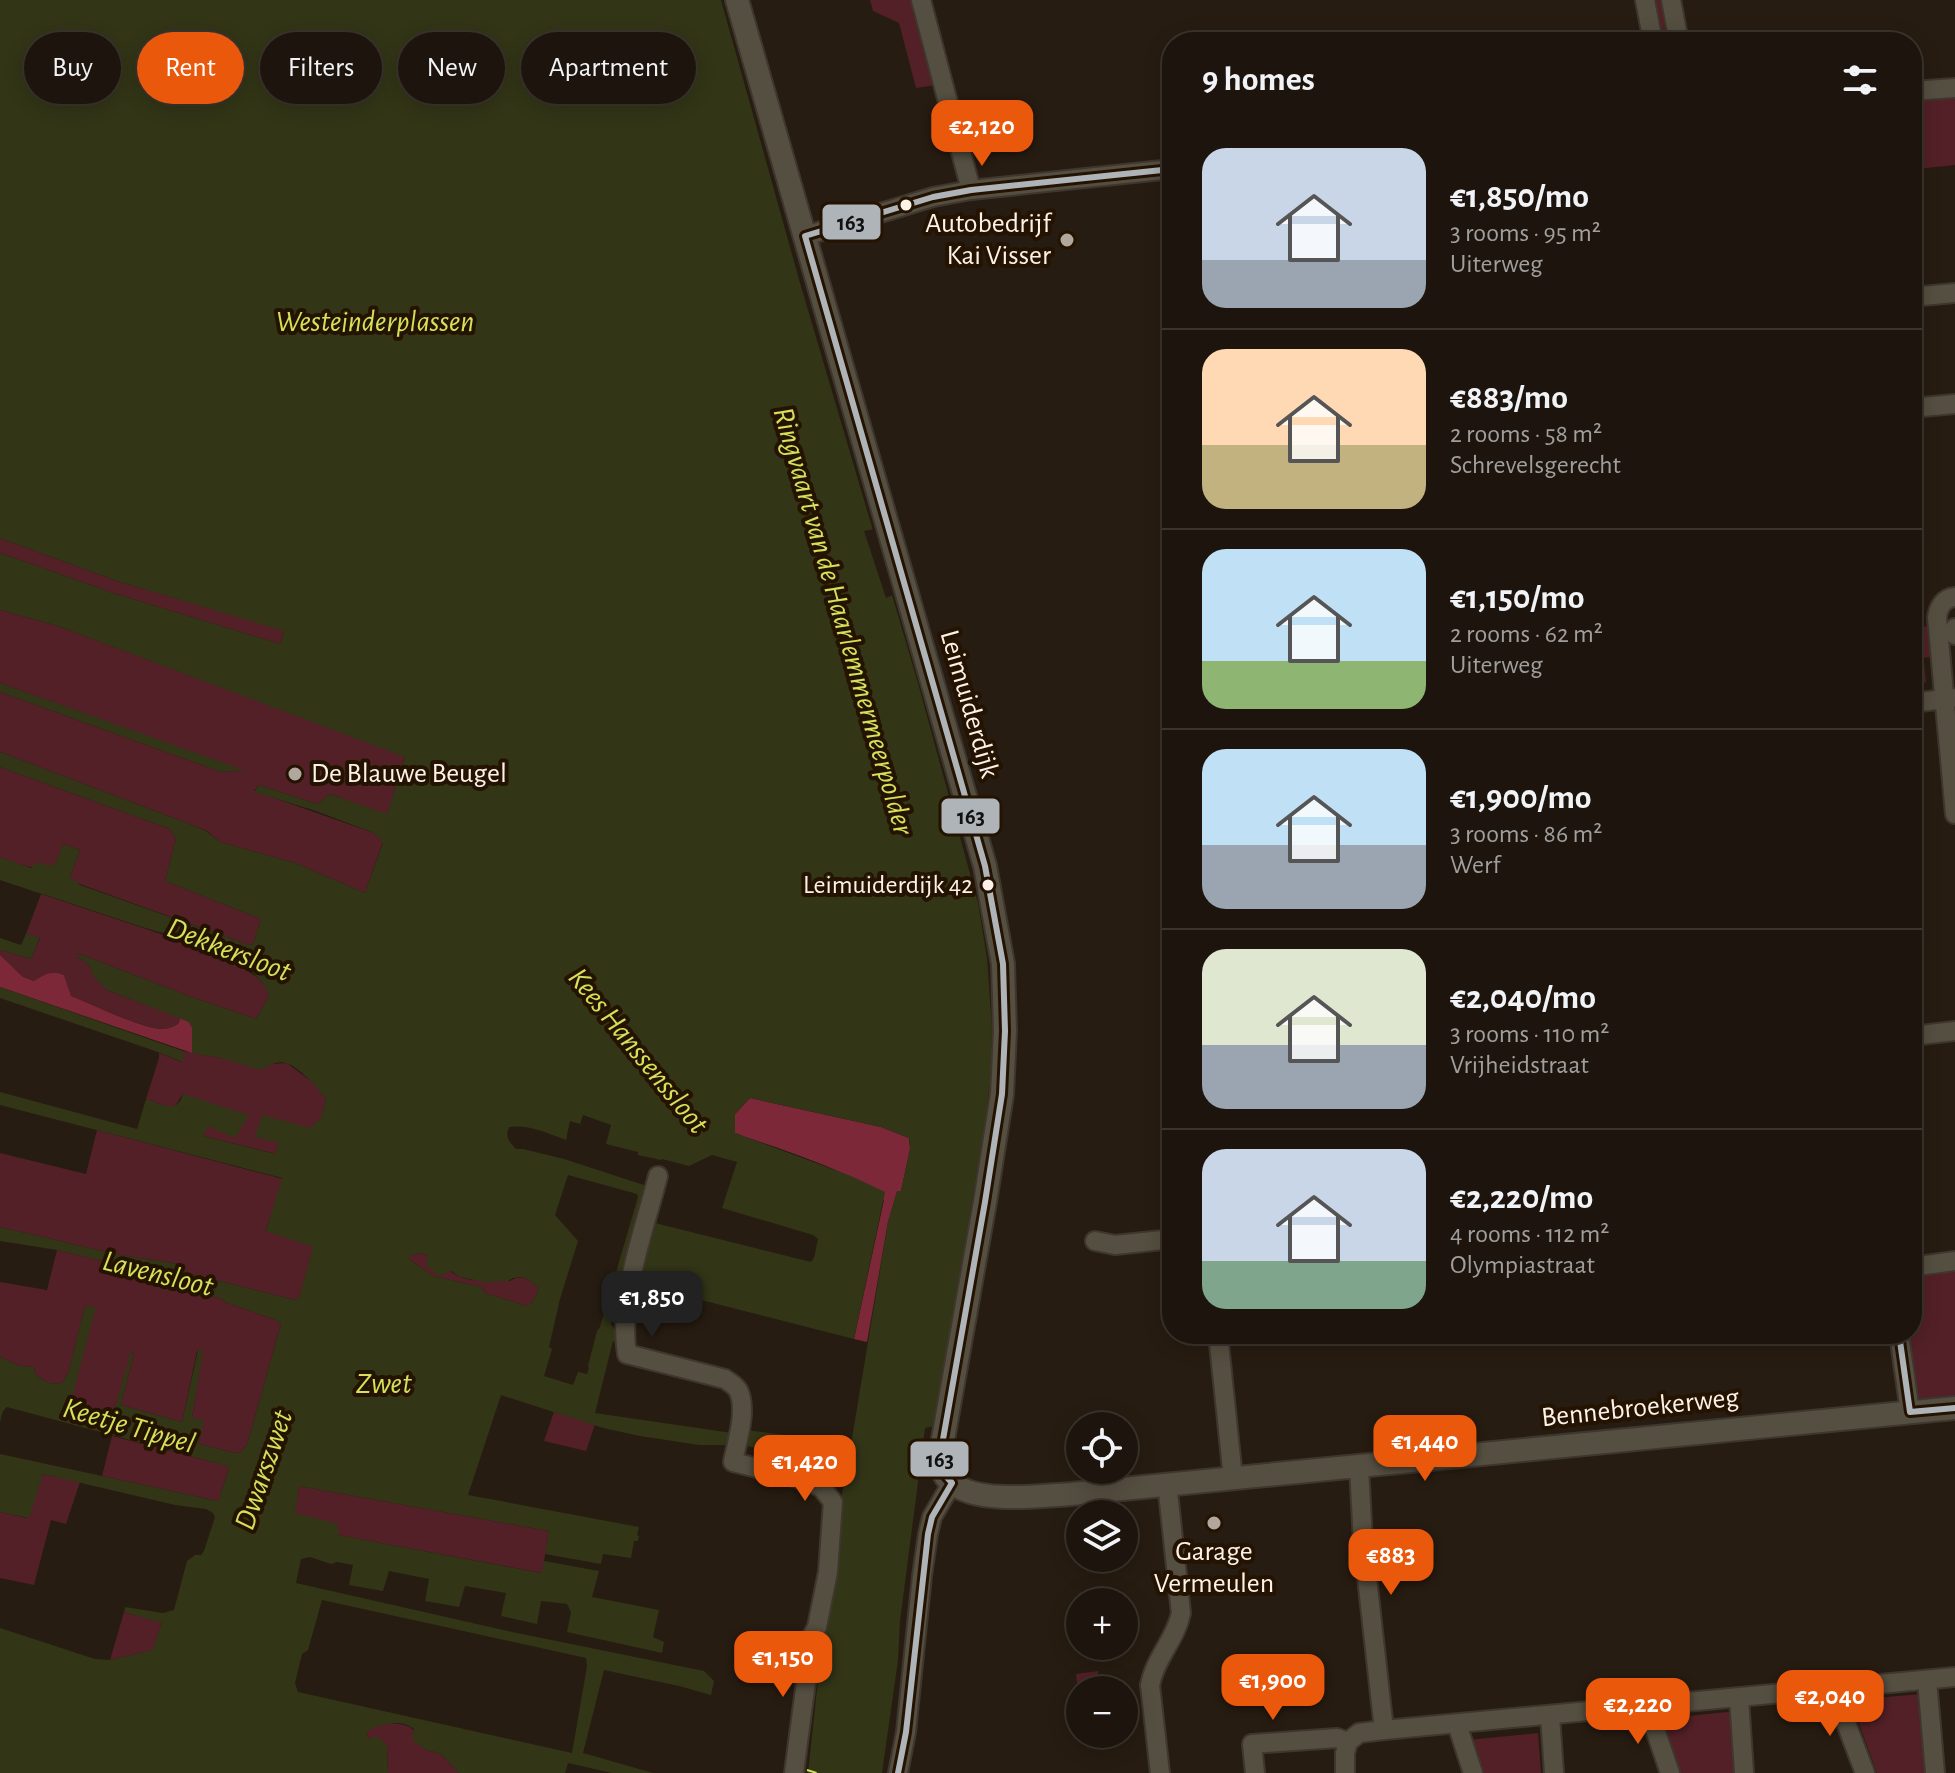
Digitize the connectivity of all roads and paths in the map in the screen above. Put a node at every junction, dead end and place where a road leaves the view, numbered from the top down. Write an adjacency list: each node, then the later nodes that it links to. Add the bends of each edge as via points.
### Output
1 (737, 0): 11 (street, Leimuiderdijk)
2 (921, 0): 10 (street)
3 (1645, 0): 5 (street)
4 (1671, 0): 6 (street)
5 (1651, 32)
6 (1677, 32)
7 (1955, 88): 8 (street)
8 (1922, 90)
9 (1162, 170): 10 (street)
10 (971, 190): 11 (street)
11 (805, 236): 35 (street, Leimuiderdijk, via 985,866 1003,964 1002,1094 939,1462)
12 (1955, 293): 13 (street)
13 (1922, 296)
14 (1955, 404): 15 (street)
15 (1922, 407)
16 (1950, 605): 19 (street, via 1937,618)
17 (1955, 628): 18 (street)
18 (1955, 635)
19 (1949, 698): 20 (street); 21 (street)
20 (1922, 702)
21 (1955, 814)
22 (1955, 1031): 23 (street)
23 (1922, 1035)
24 (658, 1176): 46 (street, via 629,1289 623,1334 627,1354 734,1385 741,1402 733,1462 806,1480 833,1502 828,1572 812,1636)
25 (1162, 1240): 26 (street, via 1115,1245)
26 (1095, 1241)
27 (1955, 1261): 28 (street)
28 (1922, 1266)
29 (1219, 1344): 34 (street)
30 (1900, 1344): 32 (street)
31 (1955, 1408): 32 (street, Bennebroekerweg)
32 (1910, 1412): 33 (street, Bennebroekerweg)
33 (1359, 1467): 34 (street, Bennebroekerweg); 44 (street)
34 (1233, 1478): 36 (street, Bennebroekerweg)
35 (952, 1483): 36 (street, Bennebroekerweg, via 981,1494 1020,1498); 47 (street, via 928,1534)
36 (1173, 1485): 48 (street, via 1168,1492 1181,1613 1150,1685)
37 (1955, 1677): 38 (street)
38 (1927, 1680): 39 (street); 56 (street)
39 (1833, 1689): 40 (street); 55 (street)
40 (1739, 1698): 41 (street); 54 (street)
41 (1647, 1706): 42 (street); 53 (street)
42 (1550, 1716): 43 (street); 52 (street)
43 (1457, 1724): 44 (street); 51 (street)
44 (1384, 1730): 45 (street, via 1359,1733)
45 (1348, 1742): 49 (street, via 1337,1738 1252,1744); 50 (street)
46 (794, 1773)
47 (898, 1773)
48 (1160, 1773)
49 (1255, 1773)
50 (1345, 1773)
51 (1473, 1773)
52 (1554, 1773)
53 (1670, 1773)
54 (1744, 1773)
55 (1865, 1773)
56 (1935, 1773)

